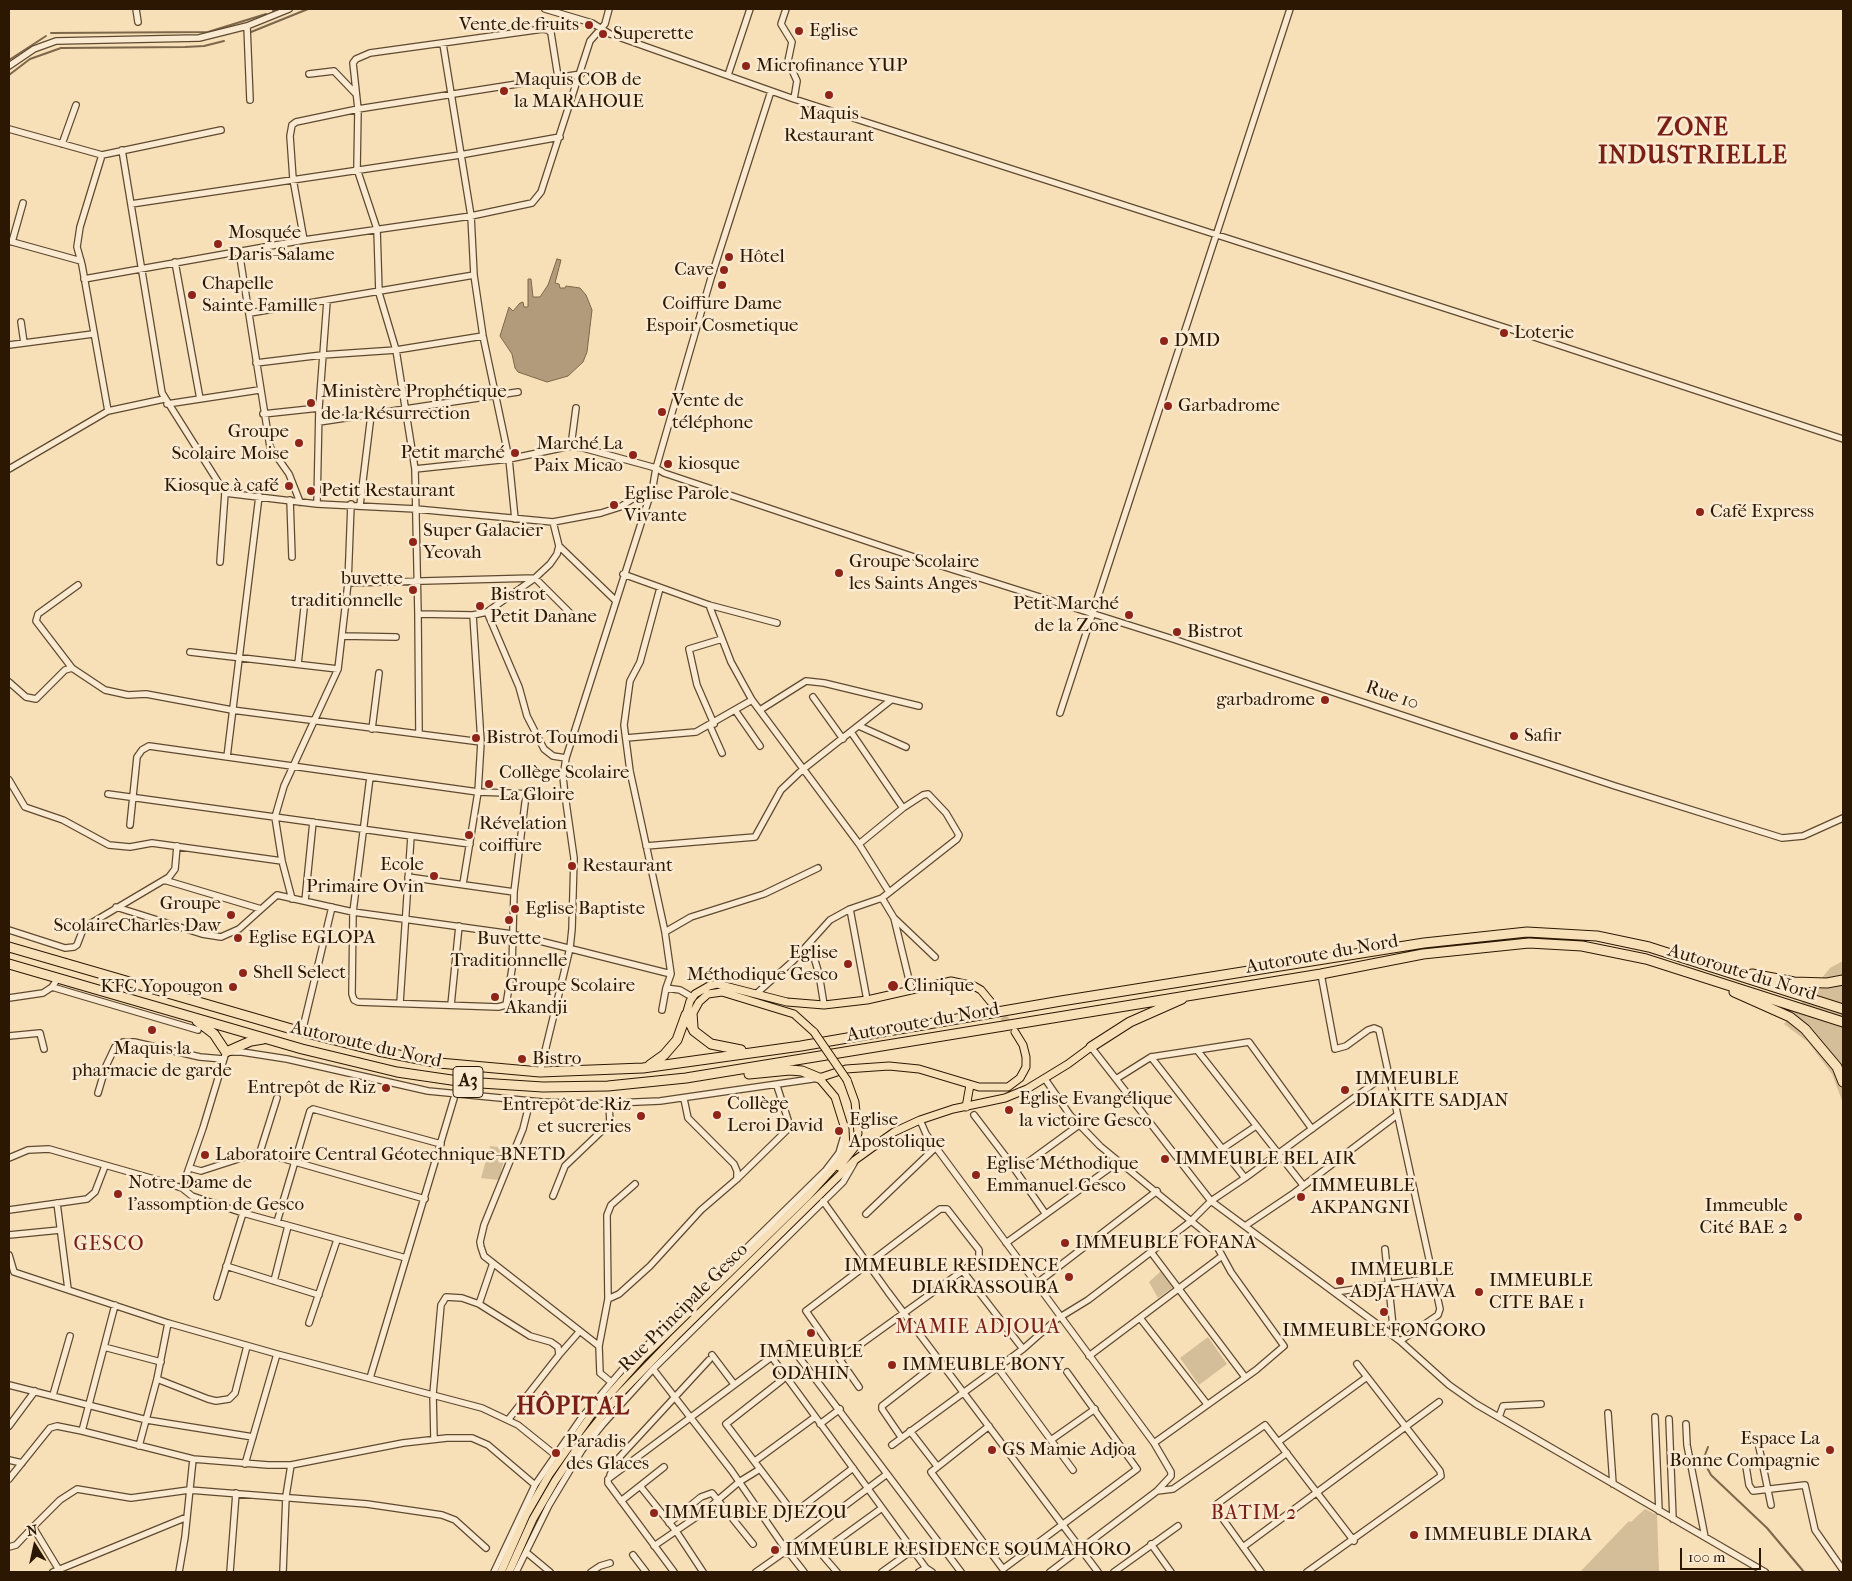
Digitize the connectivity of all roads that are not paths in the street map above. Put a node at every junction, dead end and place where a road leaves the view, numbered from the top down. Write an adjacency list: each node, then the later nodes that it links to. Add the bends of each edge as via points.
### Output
1 (136, 9): 9 (street)
2 (289, 9): 10 (street)
3 (545, 9): 8 (street)
4 (609, 9): 11 (street)
5 (750, 9): 16 (street)
6 (786, 9): 21 (street, via 782,24 792,42 788,60 797,81)
7 (1290, 9): 38 (street)
8 (563, 12): 11 (street)
9 (138, 22)
10 (247, 26): 13 (street, via 199,38 56,41 34,48); 22 (street)
11 (600, 29): 15 (street, via 590,41); 16 (street)
12 (443, 44): 17 (street, via 548,30); 19 (street, via 370,53 356,59 352,64); 20 (street)
13 (9, 66)
14 (310, 74): 19 (street, via 334,70)
15 (580, 74): 17 (street); 27 (street)
16 (728, 75): 18 (street)
17 (558, 77): 20 (street)
18 (771, 91): 21 (street); 73 (street, via 711,278)
19 (356, 94): 24 (street)
20 (451, 94): 24 (street); 31 (street)
21 (794, 99): 38 (street)
22 (250, 100)
23 (76, 105): 28 (street)
24 (358, 109): 32 (street); 33 (street, via 292,125)
25 (9, 129): 28 (street)
26 (221, 130): 29 (street)
27 (560, 137): 31 (street); 36 (street, via 536,200 527,206)
28 (62, 144): 30 (street)
29 (122, 150): 30 (street); 35 (street)
30 (102, 154): 42 (street, via 77,242)
31 (460, 155): 32 (street); 36 (street)
32 (357, 168): 33 (street); 37 (street)
33 (293, 179): 35 (street); 39 (street)
34 (23, 203): 40 (street)
35 (131, 204): 44 (street)
36 (471, 216): 37 (street); 45 (street)
37 (377, 229): 39 (street); 47 (street)
38 (1217, 235): 70 (street); 101 (street)
39 (304, 240): 41 (street)
40 (10, 241): 42 (street)
41 (239, 251): 43 (street); 49 (street)
42 (81, 261): 46 (street)
43 (175, 262): 44 (street); 61 (street)
44 (140, 269): 46 (street); 62 (street)
45 (474, 275): 47 (street); 52 (street)
46 (84, 279): 51 (street)
47 (379, 292): 48 (street); 55 (street)
48 (327, 301): 49 (street); 56 (street)
49 (250, 312): 57 (street)
50 (21, 322): 53 (street)
51 (93, 334): 53 (street); 66 (street)
52 (483, 336): 55 (street); 60 (street)
53 (24, 343): 54 (street)
54 (9, 345)
55 (396, 350): 56 (street); 64 (street)
56 (322, 354): 57 (street); 63 (street)
57 (256, 362): 58 (street)
58 (260, 390): 61 (street); 67 (street)
59 (518, 392): 60 (street)
60 (497, 395): 64 (street); 72 (street)
61 (200, 399): 62 (street)
62 (166, 402): 66 (street); 77 (street)
63 (319, 408): 67 (street); 69 (street)
64 (404, 408): 68 (street); 75 (street)
65 (576, 408): 71 (street)
66 (108, 411): 74 (street)
67 (263, 414): 80 (street, via 270,447 288,474)
68 (370, 415): 69 (street); 83 (street)
69 (319, 422): 81 (street)
70 (1843, 439)
71 (571, 446): 72 (street); 73 (street, Rue 10)
72 (509, 459): 75 (street); 85 (street)
73 (656, 468): 76 (street); 101 (street, Rue 10, via 929,562)
74 (9, 469)
75 (415, 469): 84 (street)
76 (653, 486): 86 (street, via 608,511); 90 (street)
77 (225, 493): 78 (street); 89 (street)
78 (259, 496): 79 (street); 109 (street)
79 (290, 500): 80 (street); 88 (street)
80 (300, 502): 81 (street)
81 (316, 504): 82 (street)
82 (352, 504): 83 (street); 93 (street)
83 (360, 505): 84 (street)
84 (416, 509): 85 (street); 92 (street)
85 (515, 519): 86 (street)
86 (553, 522): 87 (street)
87 (559, 546): 91 (street, via 550,564); 97 (street)
88 (292, 557)
89 (220, 562)
90 (623, 574): 95 (street); 97 (street)
91 (535, 578): 92 (street); 99 (street); 103 (street)
92 (417, 582): 93 (street); 100 (street)
93 (348, 584): 105 (street)
94 (78, 585): 111 (street, via 36,617)
95 (660, 588): 98 (street); 129 (street, via 640,662 630,681)
96 (305, 599): 110 (street)
97 (615, 600): 136 (street)
98 (710, 605): 104 (street); 107 (street)
99 (487, 612): 102 (street); 136 (street, via 519,687 527,716 544,749 553,756)
100 (418, 614): 102 (street); 128 (street)
101 (1093, 614): 122 (street); 148 (street, Rue 10, via 1782,838 1803,836)
102 (473, 615): 131 (street)
103 (572, 616)
104 (777, 623)
105 (342, 636): 106 (street); 112 (street)
106 (396, 637)
107 (722, 639): 116 (street); 124 (street, via 689,649 697,685)
108 (190, 652): 109 (street)
109 (239, 658): 110 (street); 119 (street)
110 (298, 664): 112 (street)
111 (72, 668): 114 (street, via 64,670 36,699 26,697); 119 (street, via 105,690)
112 (338, 669): 123 (street)
113 (379, 673): 126 (street)
114 (9, 682)
115 (813, 697): 130 (street)
116 (752, 700): 120 (street); 121 (street)
117 (891, 700): 118 (street); 121 (street, via 806,681); 125 (street)
118 (919, 706)
119 (232, 710): 123 (street); 135 (street)
120 (736, 710): 124 (street); 132 (street)
121 (760, 710): 138 (street)
122 (1060, 713)
123 (315, 722): 126 (street); 137 (street)
124 (712, 725): 129 (street, via 696,732); 134 (street)
125 (859, 726): 127 (street); 133 (street)
126 (372, 729): 128 (street)
127 (851, 732): 130 (street); 146 (street)
128 (419, 734): 131 (street)
129 (626, 738): 156 (street)
130 (843, 739): 138 (street)
131 (481, 742): 141 (street)
132 (760, 746)
133 (906, 747)
134 (722, 753)
135 (227, 757): 137 (street); 145 (street, via 150,746 137,757)
136 (566, 758): 144 (street)
137 (292, 766): 139 (street); 147 (street)
138 (802, 770): 154 (street); 156 (street, via 775,798 769,816 755,837)
139 (370, 777): 141 (street); 151 (street)
140 (9, 780): 155 (street, via 25,807 63,820 109,845 130,847 152,843)
141 (478, 792): 143 (street); 153 (street)
142 (108, 794): 145 (street)
143 (526, 794): 144 (street); 162 (street)
144 (565, 794): 180 (street, via 574,858)
145 (131, 797): 147 (street); 150 (street)
146 (903, 808): 154 (street); 163 (street, via 928,794 946,813 959,835)
147 (275, 817): 149 (street); 157 (street)
148 (1843, 818)
149 (313, 822): 151 (street); 166 (street)
150 (130, 826)
151 (362, 828): 152 (street); 171 (street)
152 (411, 836): 153 (street); 159 (street)
153 (470, 844): 161 (street)
154 (860, 844): 163 (street)
155 (177, 846): 157 (street); 160 (street, via 174,869)
156 (646, 846): 176 (street)
157 (282, 861): 164 (street)
158 (818, 868): 176 (street, via 764,894 691,917)
159 (408, 877): 161 (street); 173 (street)
160 (164, 880): 167 (street); 169 (street)
161 (463, 884): 162 (street)
162 (514, 892): 177 (street)
163 (889, 892): 165 (street)
164 (292, 898): 166 (street); 169 (street, via 276,896)
165 (882, 898): 170 (street); 172 (street)
166 (305, 901): 168 (street)
167 (116, 907): 169 (street, via 221,937 239,929); 175 (street, via 85,927 77,945 70,948)
168 (332, 907): 171 (street); 208 (street)
169 (261, 909)
170 (850, 909): 178 (street, via 830,920); 196 (street)
171 (353, 912): 173 (street); 197 (street, via 352,998 358,1002)
172 (894, 918): 181 (street); 191 (street)
173 (405, 919): 174 (street); 197 (street)
174 (459, 926): 177 (street); 198 (street)
175 (9, 930)
176 (665, 932): 184 (street)
177 (512, 934): 180 (street); 198 (street, via 512,969 506,1005)
178 (810, 944): 193 (street); 199 (street)
179 (9, 948): 208 (highway, Autoroute du Nord / A3)
180 (570, 948): 184 (street); 219 (street)
181 (935, 956)
182 (9, 964): 186 (highway, Autoroute du Nord / A3)
183 (1715, 967): 188 (highway, via 1794,982); 201 (highway, Autoroute du Nord); 214 (highway, Autoroute du Nord, via 1597,936 1548,932 1498,934 1323,959)
184 (671, 974): 190 (street)
185 (1321, 974): 187 (highway, Autoroute du Nord, via 1423,954 1551,943 1618,953); 192 (highway, Autoroute du Nord); 220 (street, via 1336,1049 1374,1028 1379,1030)
186 (58, 978): 189 (street); 204 (highway, Autoroute du Nord / A3)
187 (1706, 979): 205 (highway, Autoroute du Nord); 225 (highway, via 1790,1017 1822,1047 1837,1067)
188 (1843, 980)
189 (52, 987): 195 (street, via 43,993); 206 (street)
190 (666, 988): 194 (street, via 680,990); 202 (street)
191 (911, 988): 196 (main road); 200 (main road, via 963,982 981,990)
192 (1206, 991): 212 (highway, via 1130,1022); 221 (highway, Autoroute du Nord)
193 (756, 994): 194 (main road, via 717,984 700,990); 199 (main road, via 787,1002)
194 (692, 997): 203 (main road)
195 (9, 998)
196 (867, 1000): 199 (main road)
197 (400, 1003): 198 (street)
198 (451, 1005)
199 (824, 1005)
200 (995, 1006)
201 (1843, 1009)
202 (662, 1010)
203 (686, 1015): 207 (highway); 218 (highway, via 677,1040 670,1049)
204 (189, 1016): 211 (highway, Autoroute du Nord / A3); 216 (highway, via 214,1034)
205 (1843, 1022)
206 (198, 1030)
207 (694, 1031): 214 (highway, via 721,1048); 261 (main road, bridge, via 696,1006 708,994 722,992 794,1014 814,1032 847,1080 855,1102 857,1141 842,1164)
208 (302, 1032): 219 (highway, Autoroute du Nord / A3, via 439,1063)
209 (1015, 1032): 226 (main road, via 1026,1057 1026,1067 1020,1078 1014,1084 1001,1088)
210 (9, 1036): 213 (street, via 40,1033)
211 (268, 1039): 216 (highway, via 252,1041); 221 (highway, Autoroute du Nord / A3, via 397,1072 465,1082 573,1087)
212 (1091, 1047): 223 (main road, Rue Principale Gesco); 224 (street)
213 (44, 1049)
214 (774, 1050): 218 (highway, Autoroute du Nord)
215 (1197, 1050): 217 (street); 239 (street); 241 (street, via 1250,1042)
216 (224, 1056): 228 (street, via 200,1057 123,1042 112,1053); 229 (street, via 242,1052 287,1059 372,1080); 252 (street)
217 (1151, 1057): 224 (street); 244 (street)
218 (643, 1068): 219 (highway, Autoroute du Nord / A3)
219 (540, 1072)
220 (1388, 1073): 236 (street); 241 (street)
221 (686, 1078): 222 (highway, via 790,1070)
222 (819, 1078): 226 (main road, via 846,1069 889,1066 919,1068); 227 (street); 240 (main road, via 835,1097)
223 (1045, 1079): 234 (main road, Rue Principale Gesco, via 1005,1098); 238 (street)
224 (1116, 1080): 264 (street)
225 (1843, 1082)
226 (970, 1085): 234 (main road)
227 (777, 1086): 231 (street); 255 (street, via 788,1129)
228 (98, 1093)
229 (455, 1095): 232 (street); 242 (street)
230 (277, 1098): 245 (street)
231 (684, 1099): 233 (street); 255 (street, via 688,1118 734,1164)
232 (530, 1101): 233 (street); 283 (street, via 523,1129 481,1235 482,1252)
233 (609, 1104): 260 (street, via 610,1123 565,1166)
234 (966, 1106): 237 (main road, Rue Principale Gesco)
235 (974, 1115): 253 (street)
236 (1398, 1115): 257 (street); 288 (street)
237 (920, 1120): 243 (street); 248 (main road, Rue Principale Gesco, via 894,1132)
238 (1079, 1125): 250 (street); 253 (street)
239 (1256, 1126): 244 (street); 246 (street)
240 (845, 1129): 261 (main road, via 846,1144 842,1156); 329 (street, via 839,1153 826,1170)
241 (1312, 1129): 246 (street)
242 (441, 1144): 249 (street, via 313,1109); 262 (street)
243 (936, 1147): 268 (street); 277 (street)
244 (1222, 1149): 254 (street)
245 (260, 1152): 249 (street); 252 (street, via 201,1171)
246 (1278, 1154): 254 (street); 257 (street)
247 (9, 1158): 251 (street, via 28,1150 50,1149)
248 (855, 1160): 263 (street, via 843,1182); 436 (main road, Rue Principale Gesco, via 618,1396 555,1481)
249 (295, 1162): 262 (street); 270 (street)
250 (1118, 1162): 259 (street); 269 (street)
251 (105, 1166): 258 (street); 265 (street, via 91,1197)
252 (190, 1168): 258 (street)
253 (1016, 1171): 269 (street)
254 (1245, 1178): 264 (street)
255 (737, 1179): 297 (street, via 701,1210 650,1266 619,1294)
256 (635, 1184): 297 (street, via 611,1205 607,1215)
257 (1303, 1186): 273 (street)
258 (182, 1188): 267 (street, via 192,1196)
259 (1156, 1191): 271 (street); 290 (street)
260 (553, 1196)
261 (808, 1196): 435 (main road, Rue Principale Gesco, via 643,1357 592,1414 549,1475)
262 (425, 1199): 282 (street)
263 (823, 1201): 284 (street); 322 (street)
264 (1211, 1201): 271 (street); 273 (street)
265 (57, 1203): 266 (street); 274 (street)
266 (9, 1210)
267 (243, 1213): 270 (street); 285 (street)
268 (866, 1214)
269 (1045, 1214): 277 (street)
270 (278, 1222): 272 (street)
271 (1190, 1222): 279 (street); 281 (street, via 1213,1239)
272 (288, 1226): 276 (street); 289 (street)
273 (1245, 1226): 294 (street)
274 (60, 1230): 275 (street); 292 (street)
275 (9, 1235)
276 (338, 1240): 282 (street); 295 (street)
277 (1006, 1243): 290 (street)
278 (1385, 1249): 291 (street)
279 (1151, 1252): 293 (street); 301 (street)
280 (9, 1255): 287 (street)
281 (1222, 1256): 293 (street); 325 (street, via 1284,1346)
282 (406, 1258): 326 (street)
283 (493, 1263): 298 (street); 305 (street)
284 (867, 1263): 286 (street, via 940,1209 946,1209 980,1254); 300 (street); 317 (street, via 806,1311)
285 (226, 1266): 289 (street); 296 (street)
286 (962, 1270): 300 (street); 312 (street)
287 (11, 1272): 292 (street)
288 (1433, 1278): 291 (street); 308 (street, via 1440,1313)
289 (274, 1281): 295 (street)
290 (1036, 1284): 301 (street)
291 (1390, 1284): 294 (street); 307 (street)
292 (68, 1289): 299 (street)
293 (1178, 1289): 302 (street); 325 (street)
294 (1335, 1292): 307 (street)
295 (318, 1295): 304 (street)
296 (217, 1297)
297 (608, 1299): 310 (street)
298 (479, 1304): 314 (street, via 530,1336 556,1344); 335 (street, via 450,1296 442,1300)
299 (115, 1305): 303 (street); 311 (street)
300 (904, 1312): 317 (street); 318 (street)
301 (1060, 1318): 312 (street); 316 (street)
302 (1140, 1318): 316 (street); 339 (street)
303 (168, 1323): 309 (street); 319 (street)
304 (309, 1323)
305 (579, 1332): 310 (street); 314 (street)
306 (70, 1336): 336 (street)
307 (1394, 1336): 308 (street)
308 (1400, 1341): 347 (street, via 1449,1385)
309 (247, 1346): 313 (street); 327 (street, via 235,1393 229,1399 208,1399)
310 (599, 1346): 329 (street, via 600,1373)
311 (104, 1347): 319 (street); 341 (street)
312 (1023, 1349): 321 (street)
313 (277, 1354): 326 (street); 359 (street)
314 (559, 1355): 350 (street)
315 (771, 1356): 330 (street); 342 (street, via 790,1344); 346 (street)
316 (1089, 1356): 365 (street)
317 (840, 1359): 332 (street)
318 (941, 1360): 334 (street); 360 (street, via 882,1406)
319 (161, 1362): 327 (street)
320 (1357, 1364): 324 (street)
321 (998, 1368): 334 (street); 362 (street)
322 (653, 1369): 337 (street); 420 (street, via 582,1450)
323 (1067, 1372): 343 (street)
324 (1367, 1376): 356 (street); 363 (street)
325 (1245, 1377): 339 (street)
326 (370, 1378): 335 (street)
327 (157, 1379): 349 (street)
328 (782, 1380): 373 (street, via 727,1421 727,1426)
329 (611, 1382): 369 (street)
330 (734, 1384): 337 (street, via 711,1357); 345 (street)
331 (9, 1385): 333 (street)
332 (859, 1387)
333 (36, 1391): 336 (street); 354 (street)
334 (965, 1393): 355 (street); 357 (street)
335 (433, 1394): 350 (street, via 477,1406); 361 (street)
336 (53, 1395): 341 (street)
337 (676, 1397): 345 (street); 383 (street, via 614,1463)
338 (1438, 1402): 356 (street)
339 (1207, 1404): 365 (street)
340 (1540, 1404): 347 (street, via 1503,1406)
341 (89, 1406): 349 (street); 358 (street)
342 (840, 1409): 352 (street); 382 (street)
343 (1095, 1409): 362 (street); 404 (street, via 1137,1469)
344 (1608, 1413): 386 (street)
345 (690, 1416): 383 (street); 385 (street)
346 (815, 1417): 352 (street); 373 (street)
347 (1499, 1417): 386 (street)
348 (1655, 1417): 400 (street)
349 (146, 1420): 359 (street); 367 (street)
350 (508, 1420): 369 (street, via 532,1434)
351 (1669, 1420): 402 (street)
352 (820, 1424): 379 (street)
353 (1686, 1424): 408 (street, via 1687,1446)
354 (9, 1426)
355 (989, 1426): 377 (street); 404 (street)
356 (1405, 1426): 393 (street); 410 (street, via 1441,1476)
357 (910, 1431): 360 (street); 377 (street)
358 (82, 1432): 367 (street); 374 (street, via 57,1426 50,1428)
359 (253, 1437): 375 (street)
360 (902, 1438): 366 (street)
361 (434, 1440): 376 (street); 387 (street, via 462,1438 481,1441)
362 (1051, 1440): 381 (street)
363 (1278, 1442): 368 (street); 392 (street, via 1267,1426 1262,1425 1173,1489)
364 (1758, 1442): 390 (street)
365 (1154, 1443): 392 (street, via 1172,1474)
366 (892, 1445)
367 (139, 1446): 370 (street)
368 (1287, 1453): 393 (street); 416 (street, via 1216,1506)
369 (554, 1454): 387 (street)
370 (193, 1459): 375 (street); 391 (street)
371 (9, 1460): 374 (street)
372 (1745, 1460): 390 (street, via 1750,1490)
373 (756, 1461): 380 (street)
374 (22, 1463): 384 (street)
375 (245, 1464): 376 (street)
376 (291, 1465): 395 (street)
377 (937, 1466): 404 (street, via 932,1469 932,1474 1000,1568 1006,1568)
378 (664, 1467): 388 (street)
379 (853, 1468): 380 (street, via 794,1511); 389 (street)
380 (760, 1469): 385 (street)
381 (1073, 1470)
382 (887, 1474): 389 (street); 409 (street)
383 (610, 1476): 397 (street, via 608,1483)
384 (9, 1479)
385 (739, 1482): 396 (street); 419 (street)
386 (1613, 1484): 400 (street)
387 (535, 1485): 434 (street)
388 (640, 1486): 397 (street); 403 (street)
389 (868, 1488): 399 (street); 419 (street)
390 (1768, 1488): 398 (street); 428 (street, via 1805,1485 1815,1530)
391 (189, 1490): 394 (street); 401 (street); 406 (street, via 131,1498 77,1489 60,1500)
392 (1158, 1491): 418 (street)
393 (1317, 1491): 410 (street); 416 (street)
394 (236, 1493): 395 (street); 432 (street)
395 (286, 1496): 417 (street, via 442,1515 454,1520); 433 (street)
396 (719, 1500): 403 (street, via 712,1493 706,1494); 407 (street); 411 (street)
397 (621, 1501): 415 (street)
398 (1771, 1506)
399 (882, 1508): 412 (street); 421 (street)
400 (1659, 1511): 402 (street)
401 (187, 1516): 425 (street); 431 (street)
402 (1673, 1519): 408 (street)
403 (669, 1522): 407 (street)
404 (1064, 1526): 418 (street)
405 (1178, 1526): 413 (street)
406 (33, 1527): 414 (street, via 16,1545); 427 (street)
407 (676, 1531): 415 (street); 442 (street)
408 (1705, 1537): 456 (street)
409 (937, 1541): 421 (street, via 922,1553); 449 (street)
410 (1354, 1541): 455 (street)
411 (753, 1544)
412 (831, 1544)
413 (1151, 1544): 452 (street); 453 (street)
414 (9, 1546)
415 (654, 1546): 441 (street)
416 (1243, 1547): 454 (street)
417 (486, 1548)
418 (1080, 1549): 450 (street); 451 (street)
419 (787, 1550): 443 (street); 444 (street)
420 (526, 1552): 437 (street); 438 (street)
421 (914, 1552): 426 (street); 446 (street)
422 (633, 1555): 440 (street)
423 (824, 1557): 445 (street)
424 (610, 1563): 439 (street)
425 (71, 1564): 427 (street); 430 (street)
426 (926, 1568): 447 (street); 448 (street)
427 (59, 1570): 429 (street)
428 (1843, 1570)
429 (53, 1572)
430 (74, 1572)
431 (179, 1572)
432 (230, 1572)
433 (282, 1572)
434 (494, 1572)
435 (500, 1572)
436 (509, 1572)
437 (516, 1572)
438 (550, 1572)
439 (592, 1572)
440 (646, 1572)
441 (674, 1572)
442 (703, 1572)
443 (756, 1572)
444 (804, 1572)
445 (836, 1572)
446 (882, 1572)
447 (919, 1572)
448 (932, 1572)
449 (960, 1572)
450 (1050, 1572)
451 (1098, 1572)
452 (1114, 1572)
453 (1171, 1572)
454 (1261, 1572)
455 (1307, 1572)
456 (1765, 1572)

